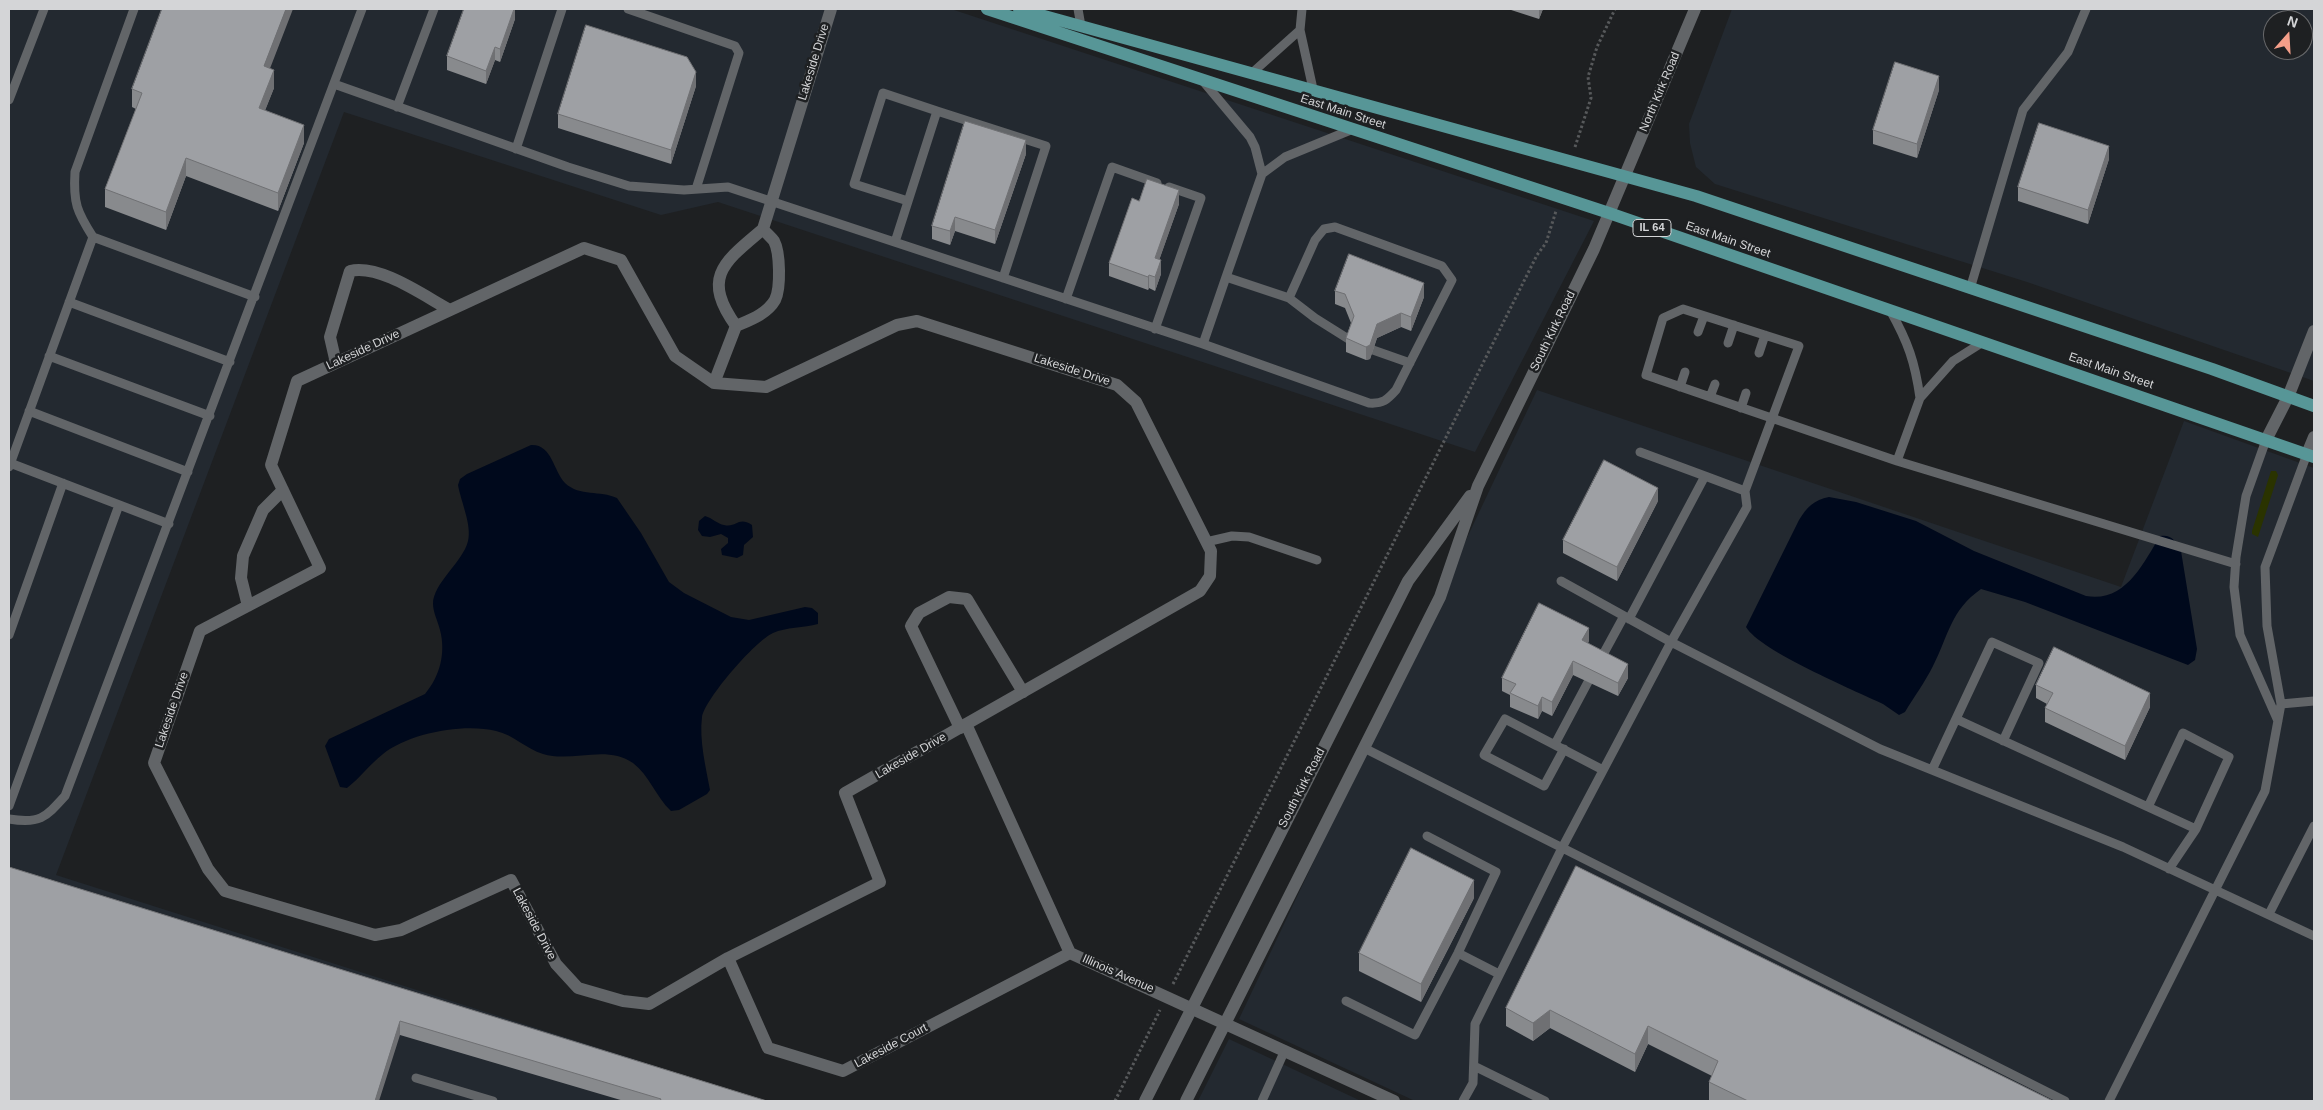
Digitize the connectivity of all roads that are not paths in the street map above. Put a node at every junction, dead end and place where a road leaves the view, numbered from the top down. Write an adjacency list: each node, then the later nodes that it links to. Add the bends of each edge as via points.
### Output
1 (44, 9): 20 (lane)
2 (134, 9): 32 (lane, via 75,172 77,212)
3 (362, 9): 18 (lane)
4 (434, 9): 21 (lane)
5 (562, 9): 24 (lane)
6 (628, 9): 27 (lane, via 735,46 739,53)
7 (831, 9): 28 (street, Lakeside Drive)
8 (987, 9): 17 (main road, East Main Street / IL 64)
9 (1019, 9): 14 (main road, East Main Street)
10 (1078, 9): 14 (lane)
11 (1302, 9): 15 (lane)
12 (1695, 9): 26 (street, North Kirk Road)
13 (2086, 9): 36 (lane, via 2068,52 2022,110)
14 (1081, 26): 16 (main road, East Main Street)
15 (1300, 30): 16 (lane); 19 (lane)
16 (1252, 73): 19 (main road, East Main Street)
17 (1202, 81): 23 (main road, East Main Street / IL 64); 25 (lane, via 1250,137)
18 (334, 84): 21 (lane); 37 (lane)
19 (1313, 89): 26 (main road, East Main Street)
20 (9, 100)
21 (397, 107): 24 (lane)
22 (937, 111): 29 (lane); 29 (lane, via 883,93 880,102 854,184); 35 (lane, via 1046,146)
23 (1353, 129): 25 (lane, via 1301,148); 30 (main road, East Main Street / IL 64)
24 (516, 149): 27 (lane, via 630,186)
25 (1262, 174): 34 (lane)
26 (1625, 175): 30 (street, South Kirk Road); 36 (main road, East Main Street)
27 (696, 190): 28 (lane, via 728,187)
28 (771, 201): 31 (street, Lakeside Drive); 33 (lane)
29 (908, 201): 33 (lane)
30 (1609, 213): 42 (main road, East Main Street / IL 64); 82 (street, South Kirk Road)
31 (763, 229): 45 (street, via 737,250 721,274 719,296); 45 (street, via 774,241 777,251 779,272 775,299 761,314)
32 (93, 238): 37 (lane); 40 (lane)
33 (895, 242): 35 (lane)
34 (1226, 277): 38 (lane); 53 (lane)
35 (1003, 278): 39 (lane)
36 (1970, 289): 66 (main road, East Main Street)
37 (255, 297): 57 (lane)
38 (1289, 298): 50 (lane); 59 (lane, via 1315,240 1324,229 1335,227 1442,266 1452,280)
39 (1066, 299): 46 (lane); 46 (lane, via 1112,167 1201,198)
40 (69, 302): 56 (lane); 57 (lane)
41 (450, 310): 58 (street, Lakeside Drive); 58 (street, via 382,274 360,269 350,271 330,337); 61 (street, Lakeside Drive, via 584,248 621,260 675,356)
42 (1890, 310): 52 (main road, East Main Street / IL 64); 67 (lane, via 1908,344)
43 (1704, 316): 44 (lane); 48 (lane); 63 (lane, via 1683,309 1663,318 1646,375)
44 (1734, 325): 49 (lane); 51 (lane)
45 (736, 326): 61 (street)
46 (1156, 329): 53 (lane)
47 (2314, 331): 66 (street)
48 (1698, 332)
49 (1765, 335): 55 (lane); 72 (lane, via 1799,346)
50 (1350, 340)
51 (1728, 342)
52 (1983, 342): 67 (lane, via 1953,361); 74 (main road, East Main Street / IL 64)
53 (1202, 344): 59 (lane, via 1368,403 1386,402)
54 (1373, 350): 59 (lane)
55 (1759, 353)
56 (49, 356): 70 (lane); 71 (lane)
57 (230, 362): 71 (lane)
58 (336, 363): 83 (street, Lakeside Drive, via 297,381 271,465)
59 (1410, 363)
60 (1685, 372): 63 (lane)
61 (714, 383): 87 (street, Lakeside Drive, via 766,387 897,325 917,321 1117,385 1136,402)
62 (1715, 384): 65 (lane)
63 (1680, 386): 65 (lane)
64 (1746, 393): 69 (lane)
65 (1710, 397): 69 (lane)
66 (2288, 397): 68 (main road, East Main Street); 74 (street)
67 (1920, 398): 77 (lane)
68 (2314, 406)
69 (1741, 408): 72 (lane)
70 (29, 412): 78 (lane); 79 (lane)
71 (210, 416): 79 (lane)
72 (1773, 418): 77 (lane); 84 (lane)
73 (2314, 438): 76 (street)
74 (2266, 440): 76 (main road, East Main Street / IL 64); 89 (lane, via 2246,496)
75 (1640, 452): 80 (lane)
76 (2310, 455): 99 (lane, via 2265,567 2267,626)
77 (1896, 461): 89 (lane)
78 (9, 465): 81 (lane)
79 (188, 472): 86 (lane)
80 (1705, 476): 84 (lane); 92 (lane)
81 (63, 483): 85 (lane); 93 (lane)
82 (1478, 486): 105 (street, South Kirk Road, via 1440,597); 125 (street, South Kirk Road, via 1408,581)
83 (283, 490): 91 (street, via 263,510 243,556 241,578); 91 (street, Lakeside Drive, via 320,568)
84 (1745, 491): 94 (lane, via 1747,507)
85 (119, 505): 86 (lane); 109 (lane)
86 (169, 524): 111 (lane, via 65,796 47,816 29,822)
87 (1206, 542): 88 (lane, via 1232,536 1249,537); 97 (street, Lakeside Drive, via 1211,551 1210,576 1200,591)
88 (1317, 560)
89 (2236, 564): 101 (lane, via 2234,587 2240,635)
90 (1561, 581): 92 (lane)
91 (248, 606): 122 (street, Lakeside Drive, via 200,631 154,763 208,869 225,891 375,935 401,930 511,880 556,964 578,988 623,1001 649,1004)
92 (1627, 618): 94 (lane); 95 (lane)
93 (9, 635)
94 (1671, 642): 107 (lane); 108 (lane, via 1880,749)
95 (1599, 663)
96 (1588, 682): 104 (lane)
97 (1022, 692): 102 (street, Lakeside Drive); 102 (street, Illinois Avenue, via 967,599 949,597 919,612 911,626)
98 (2314, 701): 99 (lane)
99 (2282, 704): 101 (lane)
100 (1956, 719): 103 (lane); 103 (lane, via 1992,642 2038,663); 108 (lane)
101 (2278, 721): 117 (lane, via 2265,791)
102 (963, 726): 120 (street, Illinois Avenue); 122 (street, Lakeside Drive, via 845,793 880,882)
103 (2003, 741): 110 (lane)
104 (1555, 744): 106 (lane); 106 (lane, via 1504,719 1484,755 1544,786)
105 (1364, 748): 115 (lane); 126 (street, South Kirk Road)
106 (1564, 749): 107 (lane)
107 (1603, 770): 115 (lane)
108 (1932, 770): 116 (lane, via 2098,836)
109 (9, 806)
110 (2148, 807): 113 (lane); 113 (lane, via 2183,734 2229,757)
111 (9, 819)
112 (2314, 826): 118 (lane)
113 (2196, 829): 116 (lane)
114 (1427, 836): 121 (lane, via 1496,872)
115 (1562, 848): 123 (lane); 137 (lane)
116 (2169, 869): 117 (lane)
117 (2218, 890): 118 (lane); 138 (lane)
118 (2269, 914): 119 (lane)
119 (2314, 936)
120 (1070, 953): 122 (street, Lakeside Court, via 843,1071 768,1048); 125 (street, Illinois Avenue)
121 (1458, 953): 123 (lane); 124 (lane, via 1415,1035)
122 (728, 958)
123 (1499, 974): 128 (lane, via 1475,1024)
124 (1346, 1001)
125 (1192, 1007): 126 (street, Illinois Avenue); 131 (street, South Kirk Road)
126 (1225, 1022): 127 (street, Illinois Avenue); 132 (street, South Kirk Road)
127 (1284, 1050): 133 (lane); 134 (street, Illinois Avenue)
128 (1474, 1066): 135 (lane, via 1474,1083); 136 (lane)
129 (416, 1078): 130 (lane)
130 (493, 1101)
131 (1145, 1101)
132 (1186, 1101)
133 (1262, 1101)
134 (1391, 1101)
135 (1463, 1101)
136 (1545, 1101)
137 (2065, 1101)
138 (2109, 1101)

